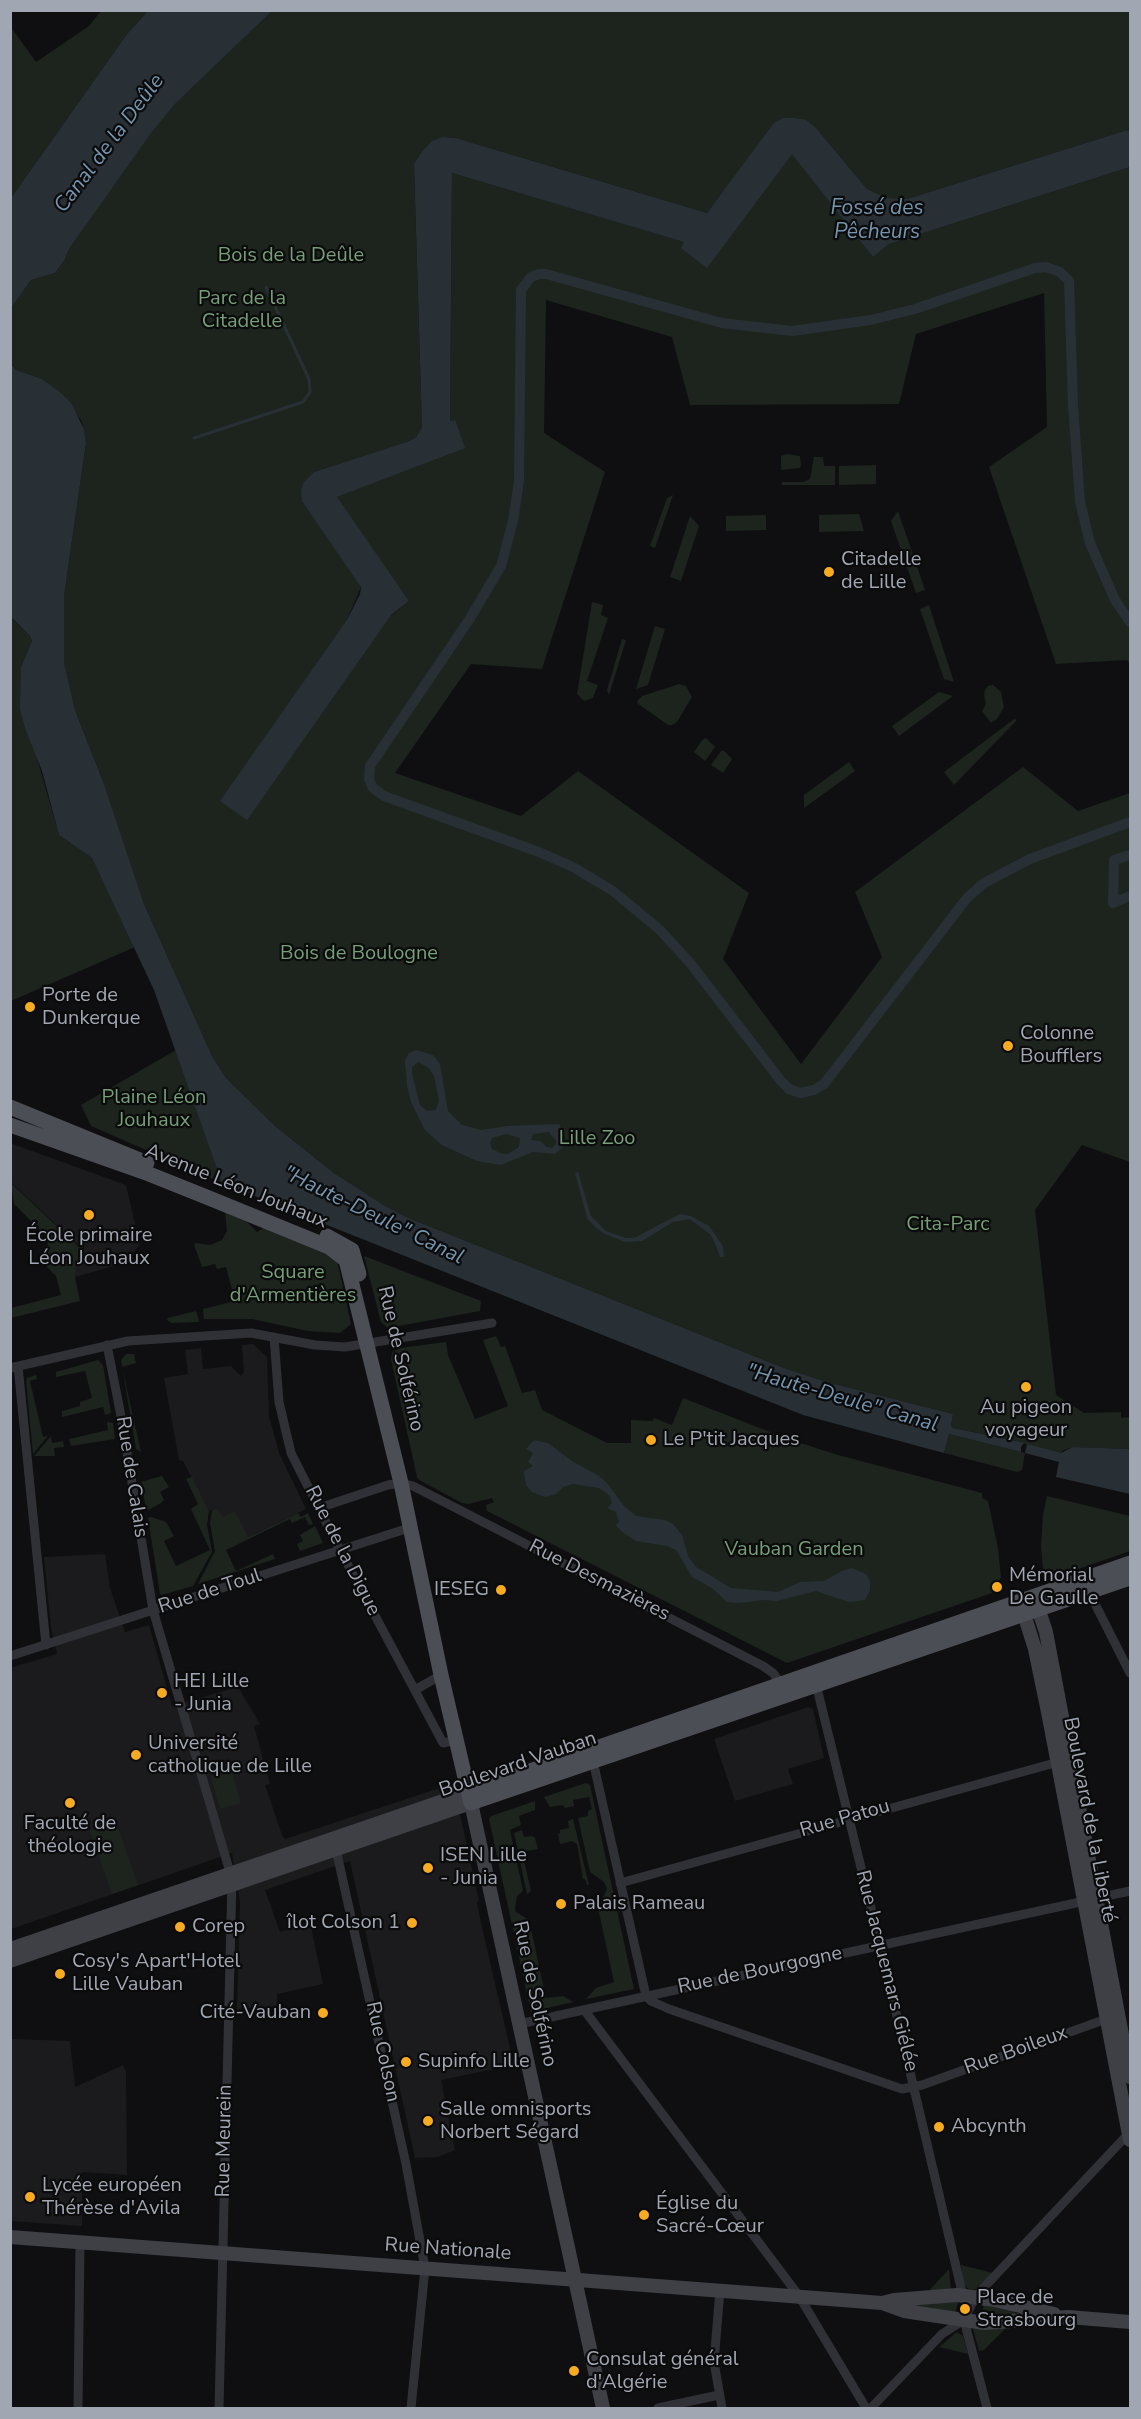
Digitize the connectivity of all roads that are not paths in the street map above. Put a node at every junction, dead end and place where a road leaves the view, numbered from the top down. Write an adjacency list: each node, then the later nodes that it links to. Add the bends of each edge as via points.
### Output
1 (10, 1107): 3 (main road, Avenue Léon Jouhaux)
2 (10, 1125): 3 (main road, Avenue Léon Jouhaux, via 160,1178)
3 (346, 1251): 6 (main road, Rue de Solférino, via 356,1259)
4 (492, 1323): 6 (street)
5 (274, 1337): 6 (street, via 324,1346); 7 (street, via 242,1333); 10 (street, Rue de la Digue, via 284,1429 291,1453)
6 (370, 1343): 9 (main road, Rue de Solférino, via 399,1454)
7 (107, 1345): 8 (street); 17 (street, Rue de Calais)
8 (14, 1367): 19 (street)
9 (401, 1483): 10 (street); 11 (main road, Rue de Solférino); 24 (street, Rue Desmazières, via 753,1660 772,1672)
10 (319, 1508): 12 (street, Rue de la Digue)
11 (409, 1528): 12 (street, Rue de Toul); 22 (main road, Rue de Solférino)
12 (340, 1550): 17 (street, Rue de Toul); 25 (street, Rue de la Digue)
13 (1131, 1563): 16 (main road)
14 (1131, 1578): 15 (main road)
15 (1089, 1592): 16 (main road); 21 (street)
16 (1037, 1603): 18 (main road, Boulevard Vauban); 24 (main road, Boulevard Vauban); 27 (main road, Boulevard de la Liberté)
17 (153, 1610): 19 (street, Rue de Toul); 32 (street, Rue de Calais)
18 (1024, 1614): 23 (main road, Boulevard Vauban); 27 (main road, Boulevard de la Liberté)
19 (46, 1645): 20 (street, Rue de Toul)
20 (10, 1656)
21 (1131, 1673)
22 (441, 1675): 25 (street); 26 (main road, Rue de Solférino)
23 (816, 1684): 24 (main road, Boulevard Vauban); 30 (street, Rue Jacquemars Giélée)
24 (785, 1689): 28 (main road, Boulevard Vauban); 29 (main road, Boulevard Vauban)
25 (415, 1690): 26 (street, Rue de la Digue, via 443,1743)
26 (456, 1740): 29 (main road, Rue de Solférino)
27 (1064, 1760): 30 (street, Rue Patou); 35 (main road, Boulevard de la Liberté)
28 (593, 1761): 29 (main road, Boulevard Vauban); 33 (street)
29 (470, 1797): 31 (main road, Boulevard Vauban); 42 (main road, Rue de Solférino)
30 (849, 1818): 33 (street, Rue Patou); 36 (street, Rue Jacquemars Giélée)
31 (335, 1843): 32 (main road, Boulevard Vauban); 49 (street, Rue Colson)
32 (231, 1879): 37 (main road, Boulevard Vauban); 38 (main road, Boulevard Vauban); 48 (street, Rue Meurein)
33 (620, 1883): 39 (street)
34 (1131, 1891): 35 (street, Rue de Bourgogne)
35 (1091, 1899): 36 (street, Rue de Bourgogne); 41 (main road, Boulevard de la Liberté)
36 (880, 1945): 39 (street, Rue de Bourgogne); 44 (street, Rue Jacquemars Giélée)
37 (10, 1949)
38 (10, 1961)
39 (646, 1996): 40 (street, Rue de Bourgogne); 44 (street, via 669,2009 882,2083 902,2089)
40 (585, 2011): 42 (street, Rue de Bourgogne); 52 (street)
41 (1113, 2016): 43 (main road, Boulevard de la Liberté); 44 (street, Rue Boileux); 45 (main road, Boulevard de la Liberté)
42 (519, 2024): 50 (main road, Rue de Solférino)
43 (1131, 2077)
44 (914, 2087): 53 (street, Rue Jacquemars Giélée, via 954,2258)
45 (1130, 2135): 53 (street, via 1001,2271)
46 (10, 2237): 47 (main road, Rue Nationale)
47 (80, 2242): 48 (main road, Rue Nationale); 59 (street)
48 (222, 2253): 49 (main road, Rue Nationale); 60 (street, Rue Meurein)
49 (425, 2268): 50 (main road, Rue Nationale); 61 (street, Rue Colson)
50 (573, 2279): 51 (main road, Rue Nationale); 62 (main road, Rue de Solférino)
51 (720, 2290): 52 (main road, Rue Nationale); 58 (street, via 714,2362)
52 (799, 2296): 54 (main road, Rue Nationale); 65 (street)
53 (969, 2297): 54 (main road, Rue Nationale, via 945,2295); 55 (main road, Rue Nationale); 56 (street)
54 (882, 2303): 56 (main road, Rue Nationale, via 904,2311)
55 (1068, 2317): 56 (main road, Rue Nationale, via 993,2323); 57 (main road, Rue Nationale)
56 (964, 2320): 66 (street, via 942,2334); 67 (street)
57 (1131, 2322)
58 (719, 2395): 63 (street); 64 (street)
59 (78, 2409)
60 (219, 2409)
61 (411, 2409)
62 (603, 2409)
63 (658, 2409)
64 (722, 2409)
65 (866, 2409)
66 (871, 2409)
67 (987, 2409)

